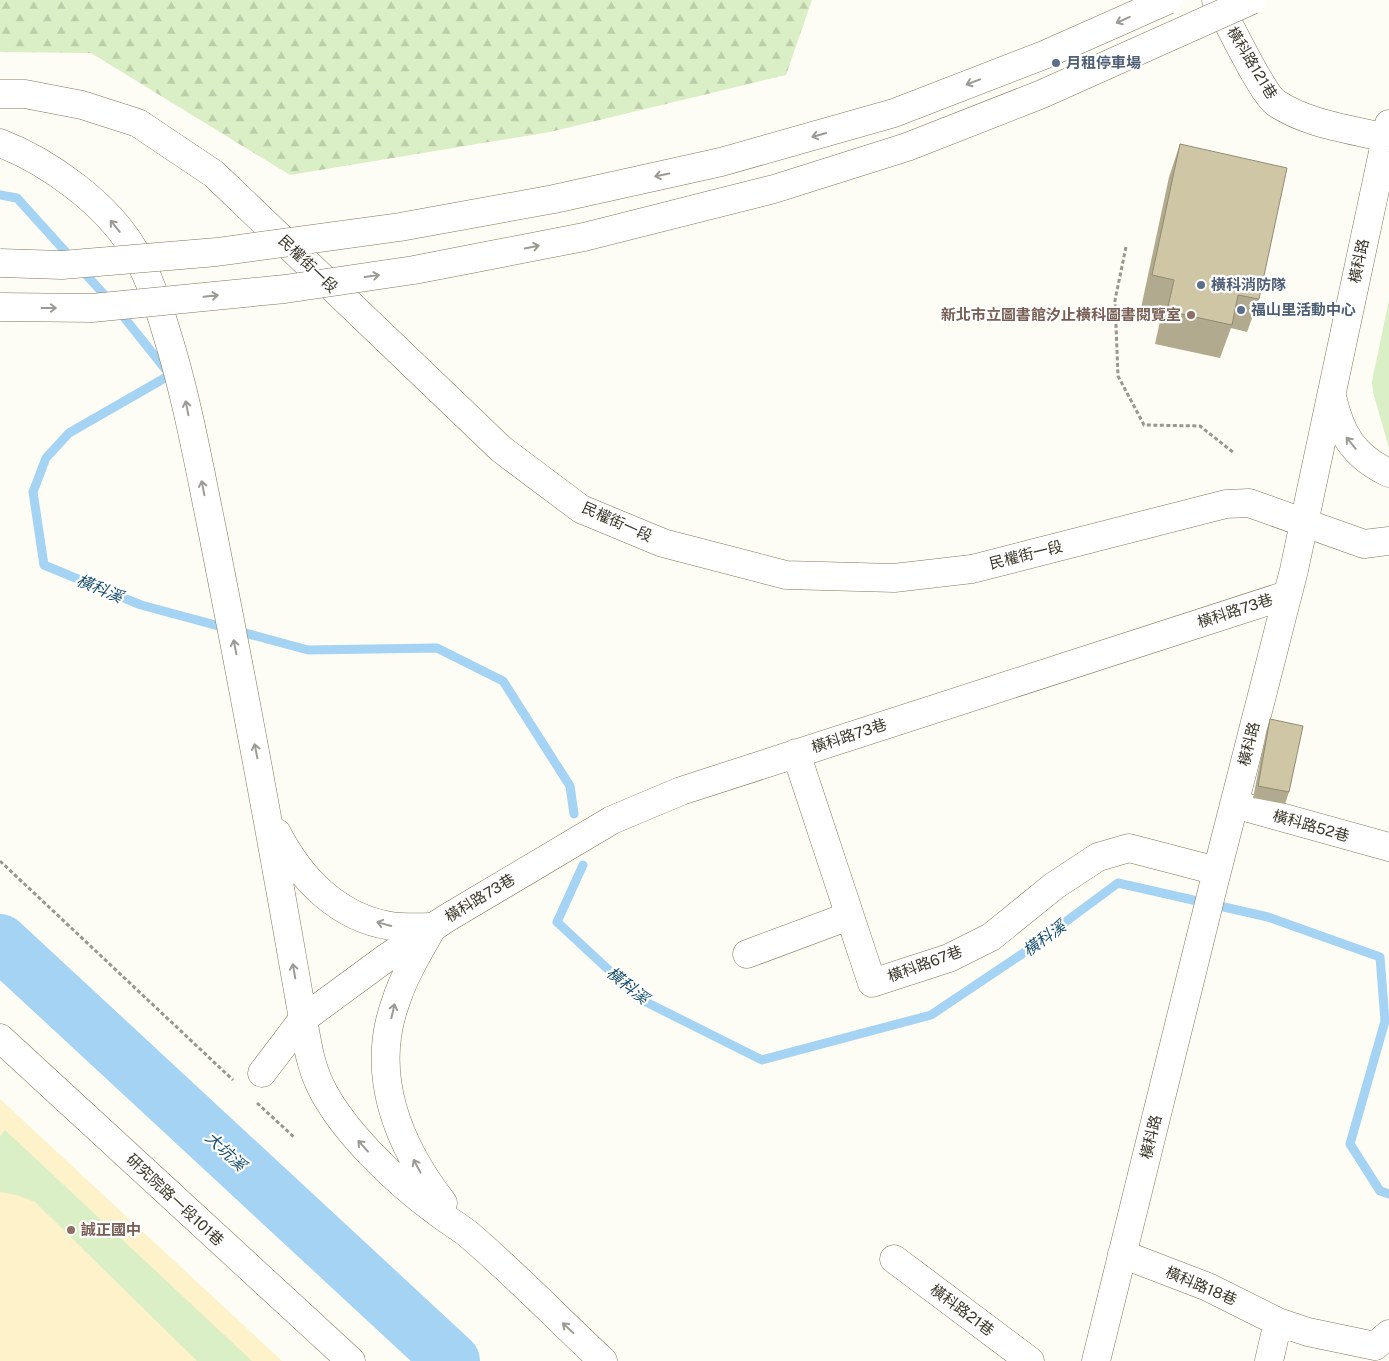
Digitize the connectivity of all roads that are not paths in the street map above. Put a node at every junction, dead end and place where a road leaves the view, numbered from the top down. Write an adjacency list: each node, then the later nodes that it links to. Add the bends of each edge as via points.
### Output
1 (1168, 0): 7 (main road, one-way to 7, bridge, via 1044,55 894,113 721,162 554,199 390,229 217,252 62,265)
2 (1216, 0): 5 (main road, 橫科路121巷, via 1274,102 1305,118)
3 (1252, 0): 8 (main road, one-way to 3, bridge, via 92,308 285,289 414,270 584,237 774,189 907,147 1042,94)
4 (0, 94): 11 (main road, 民權街一段, via 25,94 82,105 138,124 214,174 501,448 581,508 663,543 786,576 894,578 972,569 1226,504 1249,503)
5 (1387, 131): 9 (main road, 橫科路)
6 (0, 143): 15 (main road, one-way to 6, bridge, via 182,381 155,296 133,249 101,208 55,172)
7 (0, 264)
8 (0, 308)
9 (1332, 394): 10 (main road, one-way to 9, via 1362,456 1348,441 1338,421); 11 (main road, 橫科路)
10 (1389, 473)
11 (1304, 524): 12 (main road, 民權街一段, via 1364,544); 13 (main road, 橫科路)
12 (1389, 541)
13 (1287, 595): 14 (main road, 橫科路73巷); 16 (main road, 橫科路)
14 (796, 753): 19 (main road, 橫科路67巷); 20 (main road, 橫科路73巷, via 681,791 612,820)
15 (265, 798): 20 (main road, one-way to 15, via 382,924 356,916 324,895 306,879 290,857 277,833); 22 (main road, one-way to 15)
16 (1234, 804): 17 (main road, 橫科路52巷); 18 (main road, 橫科路)
17 (1389, 848)
18 (1215, 877): 19 (main road, 橫科路67巷, via 1129,848 1098,857 1054,886 991,937 950,958 872,983); 26 (main road, 橫科路)
19 (849, 916): 21 (main road)
20 (433, 927): 22 (main road, 橫科路73巷); 25 (main road, 橫科路73巷, one-way to 20, via 421,1174 402,1139 390,1106 386,1071 387,1038 395,1002)
21 (747, 954)
22 (303, 1019): 24 (main road, 橫科路73巷); 25 (main road, one-way to 22, via 436,1212 374,1157 334,1111 319,1085 309,1056)
23 (0, 1038): 30 (main road, 研究院路一段101巷)
24 (250, 1079)
25 (467, 1233): 31 (main road, one-way to 25)
26 (1122, 1254): 28 (main road, 橫科路18巷, via 1208,1287); 33 (main road, 橫科路)
27 (894, 1259): 32 (main road, 橫科路21巷)
28 (1278, 1322): 29 (main road, 橫科路18巷, via 1308,1332 1376,1346); 34 (main road)
29 (1389, 1334)
30 (351, 1361)
31 (603, 1361)
32 (1030, 1361)
33 (1096, 1361)
34 (1269, 1361)

